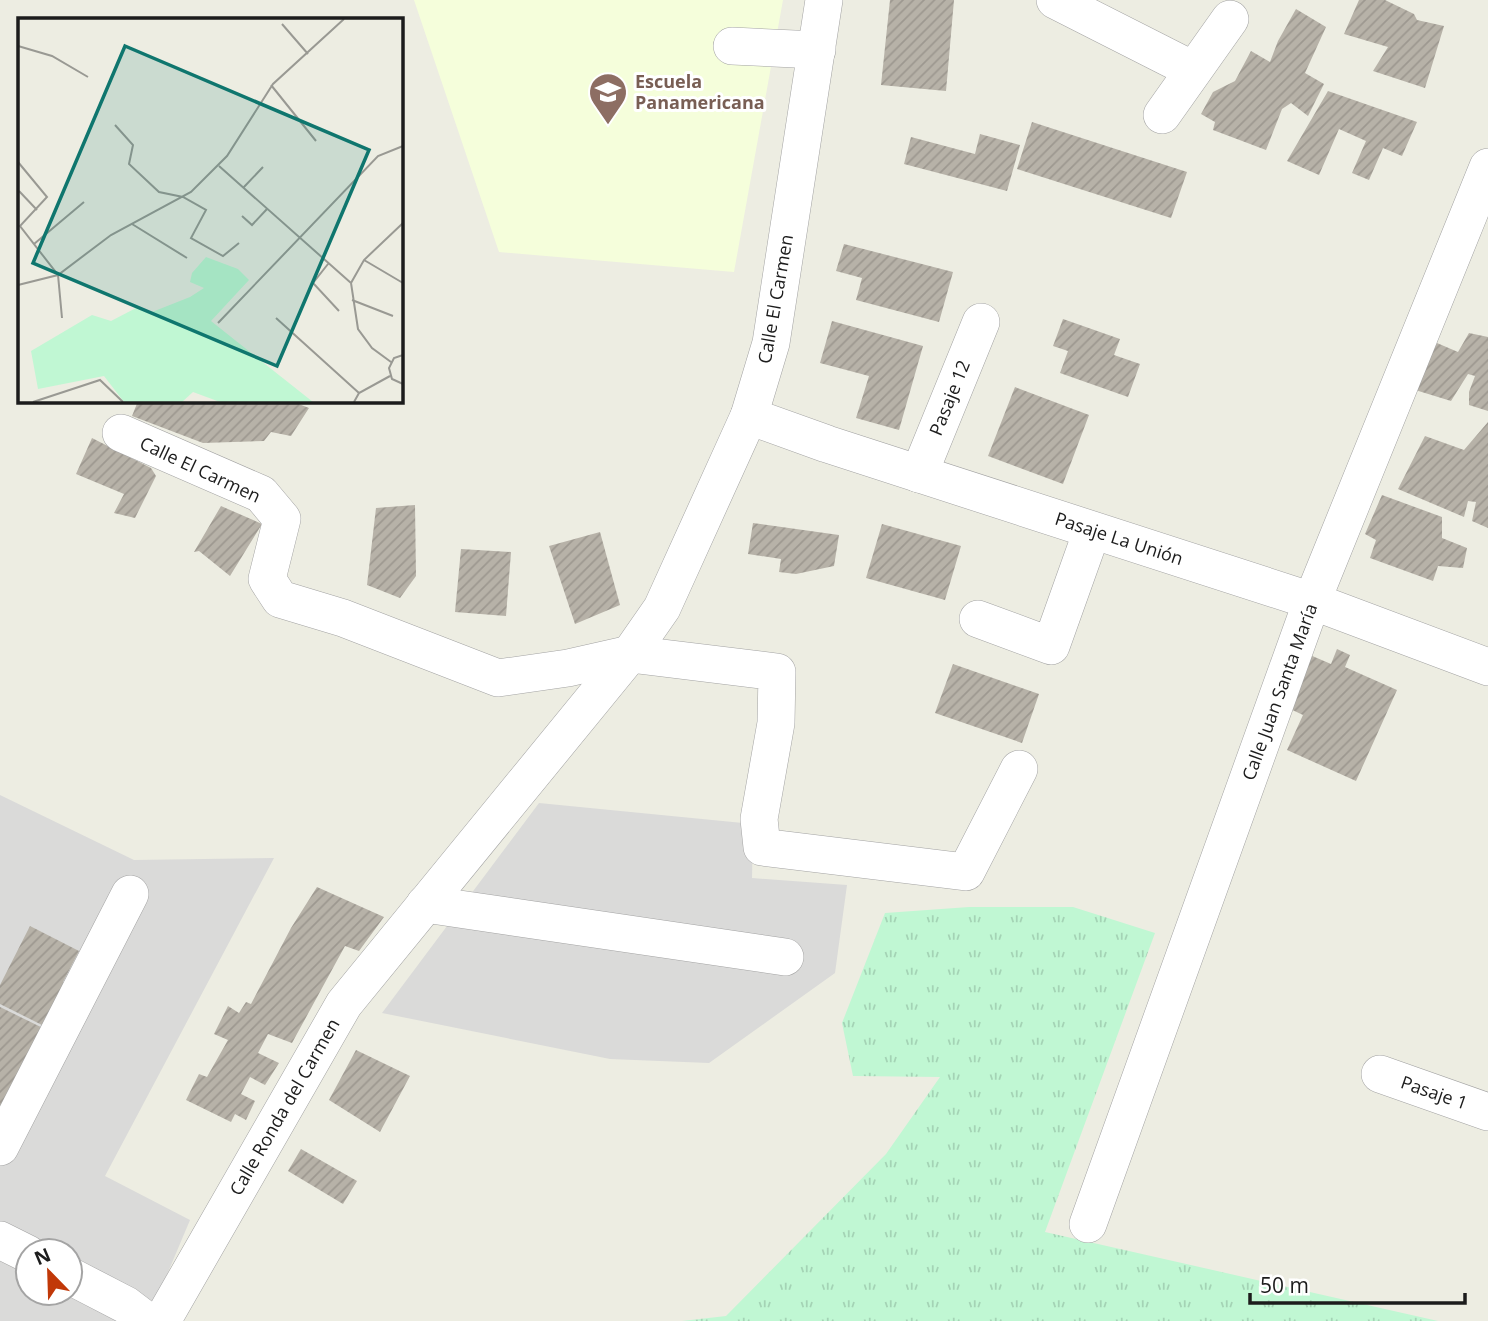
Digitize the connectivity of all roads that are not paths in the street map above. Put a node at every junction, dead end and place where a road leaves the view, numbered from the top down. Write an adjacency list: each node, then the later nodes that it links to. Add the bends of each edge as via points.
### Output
1 (824, 0): 5 (street, Calle El Carmen)
2 (1055, 0): 6 (street)
3 (1230, 19): 6 (street)
4 (732, 46): 5 (street)
5 (817, 50): 10 (street, Calle El Carmen, via 771,343)
6 (1194, 70): 7 (street)
7 (1162, 115)
8 (1488, 167): 14 (street, Calle Juan Santa María)
9 (981, 322): 12 (street, Pasaje 12)
10 (749, 416): 12 (street, Pasaje La Unión); 16 (street, Calle El Carmen, via 662,608)
11 (121, 433): 16 (street, Calle El Carmen, via 261,494 282,519 267,579 280,599 343,618 498,678)
12 (919, 474): 13 (street, Pasaje La Unión)
13 (1091, 531): 14 (street, Pasaje La Unión); 15 (street, via 1051,646)
14 (1312, 601): 17 (street, Pasaje La Unión); 25 (street, Calle Juan Santa María)
15 (978, 620)
16 (630, 654): 18 (street, via 777,672 776,723 759,819 762,847 965,872); 20 (street, Calle El Carmen)
17 (1488, 667)
18 (1019, 769)
19 (130, 894): 24 (street)
20 (425, 904): 21 (street); 28 (street, Calle Ronda del Carmen, via 344,1004)
21 (786, 957)
22 (1380, 1074): 23 (street, Pasaje 1)
23 (1488, 1112)
24 (0, 1147)
25 (1088, 1224)
26 (84, 1283): 27 (street)
27 (147, 1321)
28 (162, 1321)

